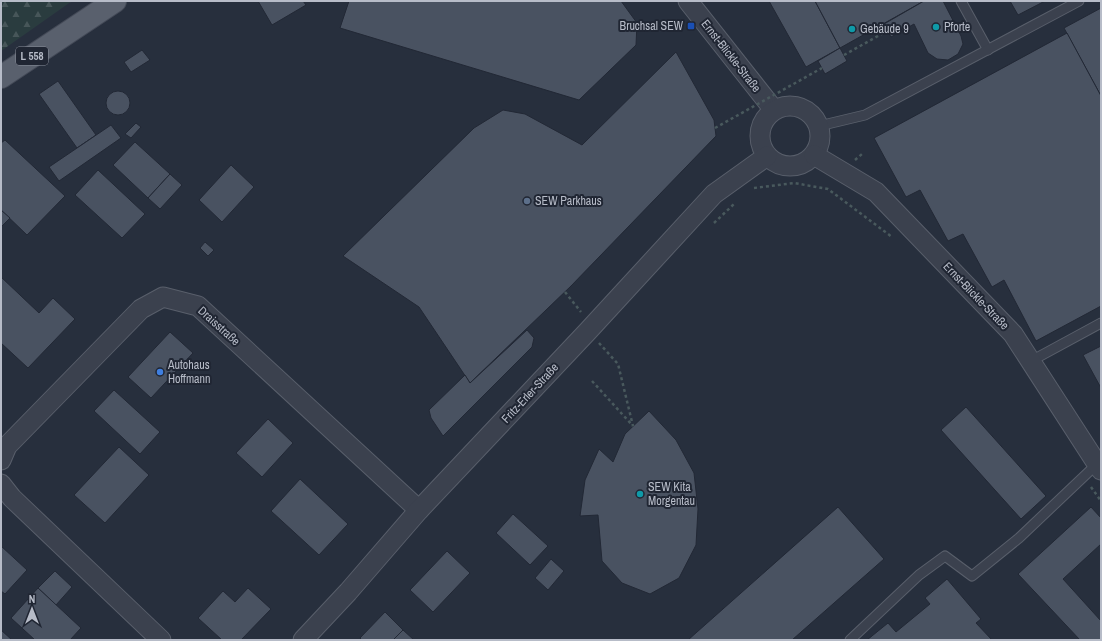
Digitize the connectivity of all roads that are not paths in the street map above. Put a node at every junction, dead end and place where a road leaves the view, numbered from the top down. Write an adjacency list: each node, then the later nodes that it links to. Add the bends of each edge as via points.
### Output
1 (115, 1): 6 (main road, L 558)
2 (688, 1): 7 (street, Ernst-Blickle-Straße)
3 (961, 1): 5 (lane)
4 (1079, 1): 5 (lane)
5 (988, 50): 8 (lane, via 864,115)
6 (1, 77)
7 (774, 110): 8 (street, via 796,106 814,116); 10 (street, via 765,119 760,130 760,143)
8 (819, 126): 9 (street, via 821,140)
9 (814, 155): 10 (street, via 805,163 790,167 777,164); 12 (street, Ernst-Blickle-Straße, via 876,192 1013,334)
10 (767, 156): 16 (street, Fritz-Erler-Straße, via 714,194)
11 (1101, 323): 12 (lane)
12 (1030, 361): 14 (street, Ernst-Blickle-Straße)
13 (2, 457): 16 (street, Draisstraße, via 8,446 141,310 163,297 198,306)
14 (1094, 470): 19 (lane, via 972,576 945,556 919,575)
15 (1, 484): 17 (street, via 12,498)
16 (419, 510): 18 (street, Fritz-Erler-Straße)
17 (161, 640)
18 (303, 640)
19 (850, 640)

